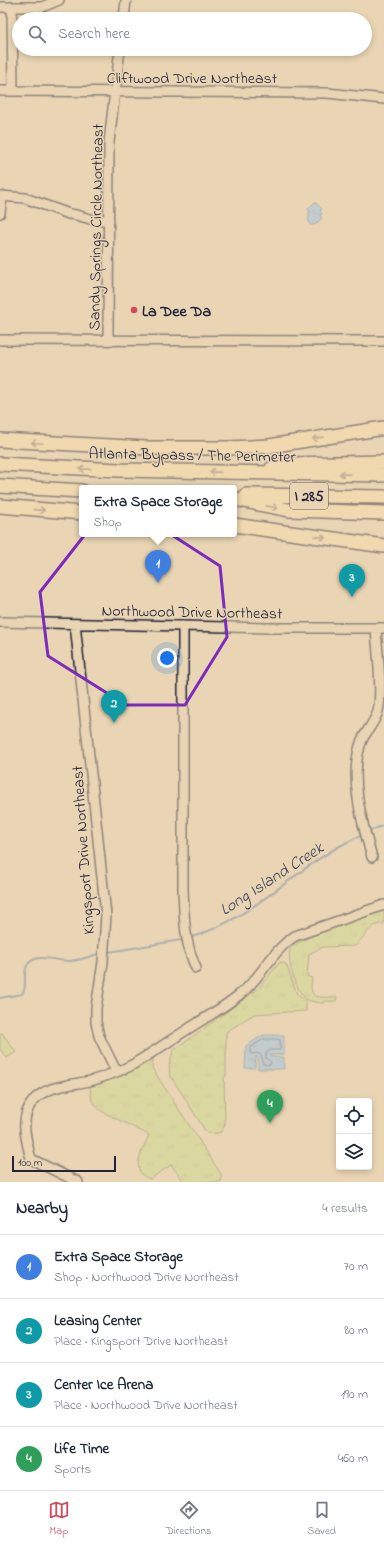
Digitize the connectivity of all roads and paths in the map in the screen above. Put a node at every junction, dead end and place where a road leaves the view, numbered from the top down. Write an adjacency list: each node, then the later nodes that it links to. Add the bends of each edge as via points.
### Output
1 (58, 0): 3 (street, via 42,7)
2 (126, 0): 4 (street)
3 (7, 5): 7 (street)
4 (125, 12)
5 (119, 56): 8 (street, Sandy Springs Circle Northeast)
6 (0, 91): 7 (street, Cliftwood Drive Northeast)
7 (13, 91): 8 (street, Cliftwood Drive Northeast)
8 (115, 92): 9 (street, Cliftwood Drive Northeast, via 327,93); 12 (street, Sandy Springs Circle Northeast, via 109,142)
9 (384, 99)
10 (1, 196): 11 (street); 12 (street, via 25,198 69,214 74,220 84,224)
11 (0, 213)
12 (109, 223): 13 (street, Sandy Springs Circle Northeast)
13 (108, 339): 14 (street); 15 (street)
14 (0, 340)
15 (384, 341)
16 (384, 428): 17 (highway, one-way to 17, via 269,446 230,448 146,448)
17 (0, 440)
18 (384, 462): 20 (highway, via 291,464)
19 (0, 464): 20 (highway, Atlanta Bypass / The Perimeter / I 285, one-way to 19)
20 (249, 473): 21 (highway, Atlanta Bypass / The Perimeter / I 285, one-way to 20)
21 (384, 474)
22 (0, 486): 23 (highway)
23 (79, 490)
24 (237, 495): 25 (highway, I 285)
25 (384, 497)
26 (237, 500): 29 (highway, one-way to 29, via 289,510)
27 (0, 506): 28 (highway, one-way to 28)
28 (79, 512)
29 (384, 512)
30 (237, 525): 31 (highway, one-way to 31)
31 (384, 546)
32 (0, 622): 33 (street, Northwood Drive Northeast)
33 (76, 624): 34 (street, Northwood Drive Northeast); 39 (street, Kingsport Drive Northeast, via 106,915 96,1022 99,1036)
34 (183, 626): 35 (street, Northwood Drive Northeast); 38 (street, via 183,888 185,930 190,956)
35 (380, 628): 36 (street, via 378,710 373,724 362,740 357,770 359,810)
36 (372, 857)
37 (384, 905): 39 (street, via 295,936 280,947 256,979 234,999 130,1066)
38 (196, 968)
39 (116, 1071): 40 (street, via 89,1081 53,1088 34,1100 25,1117 24,1132 31,1158)
40 (78, 1182)

